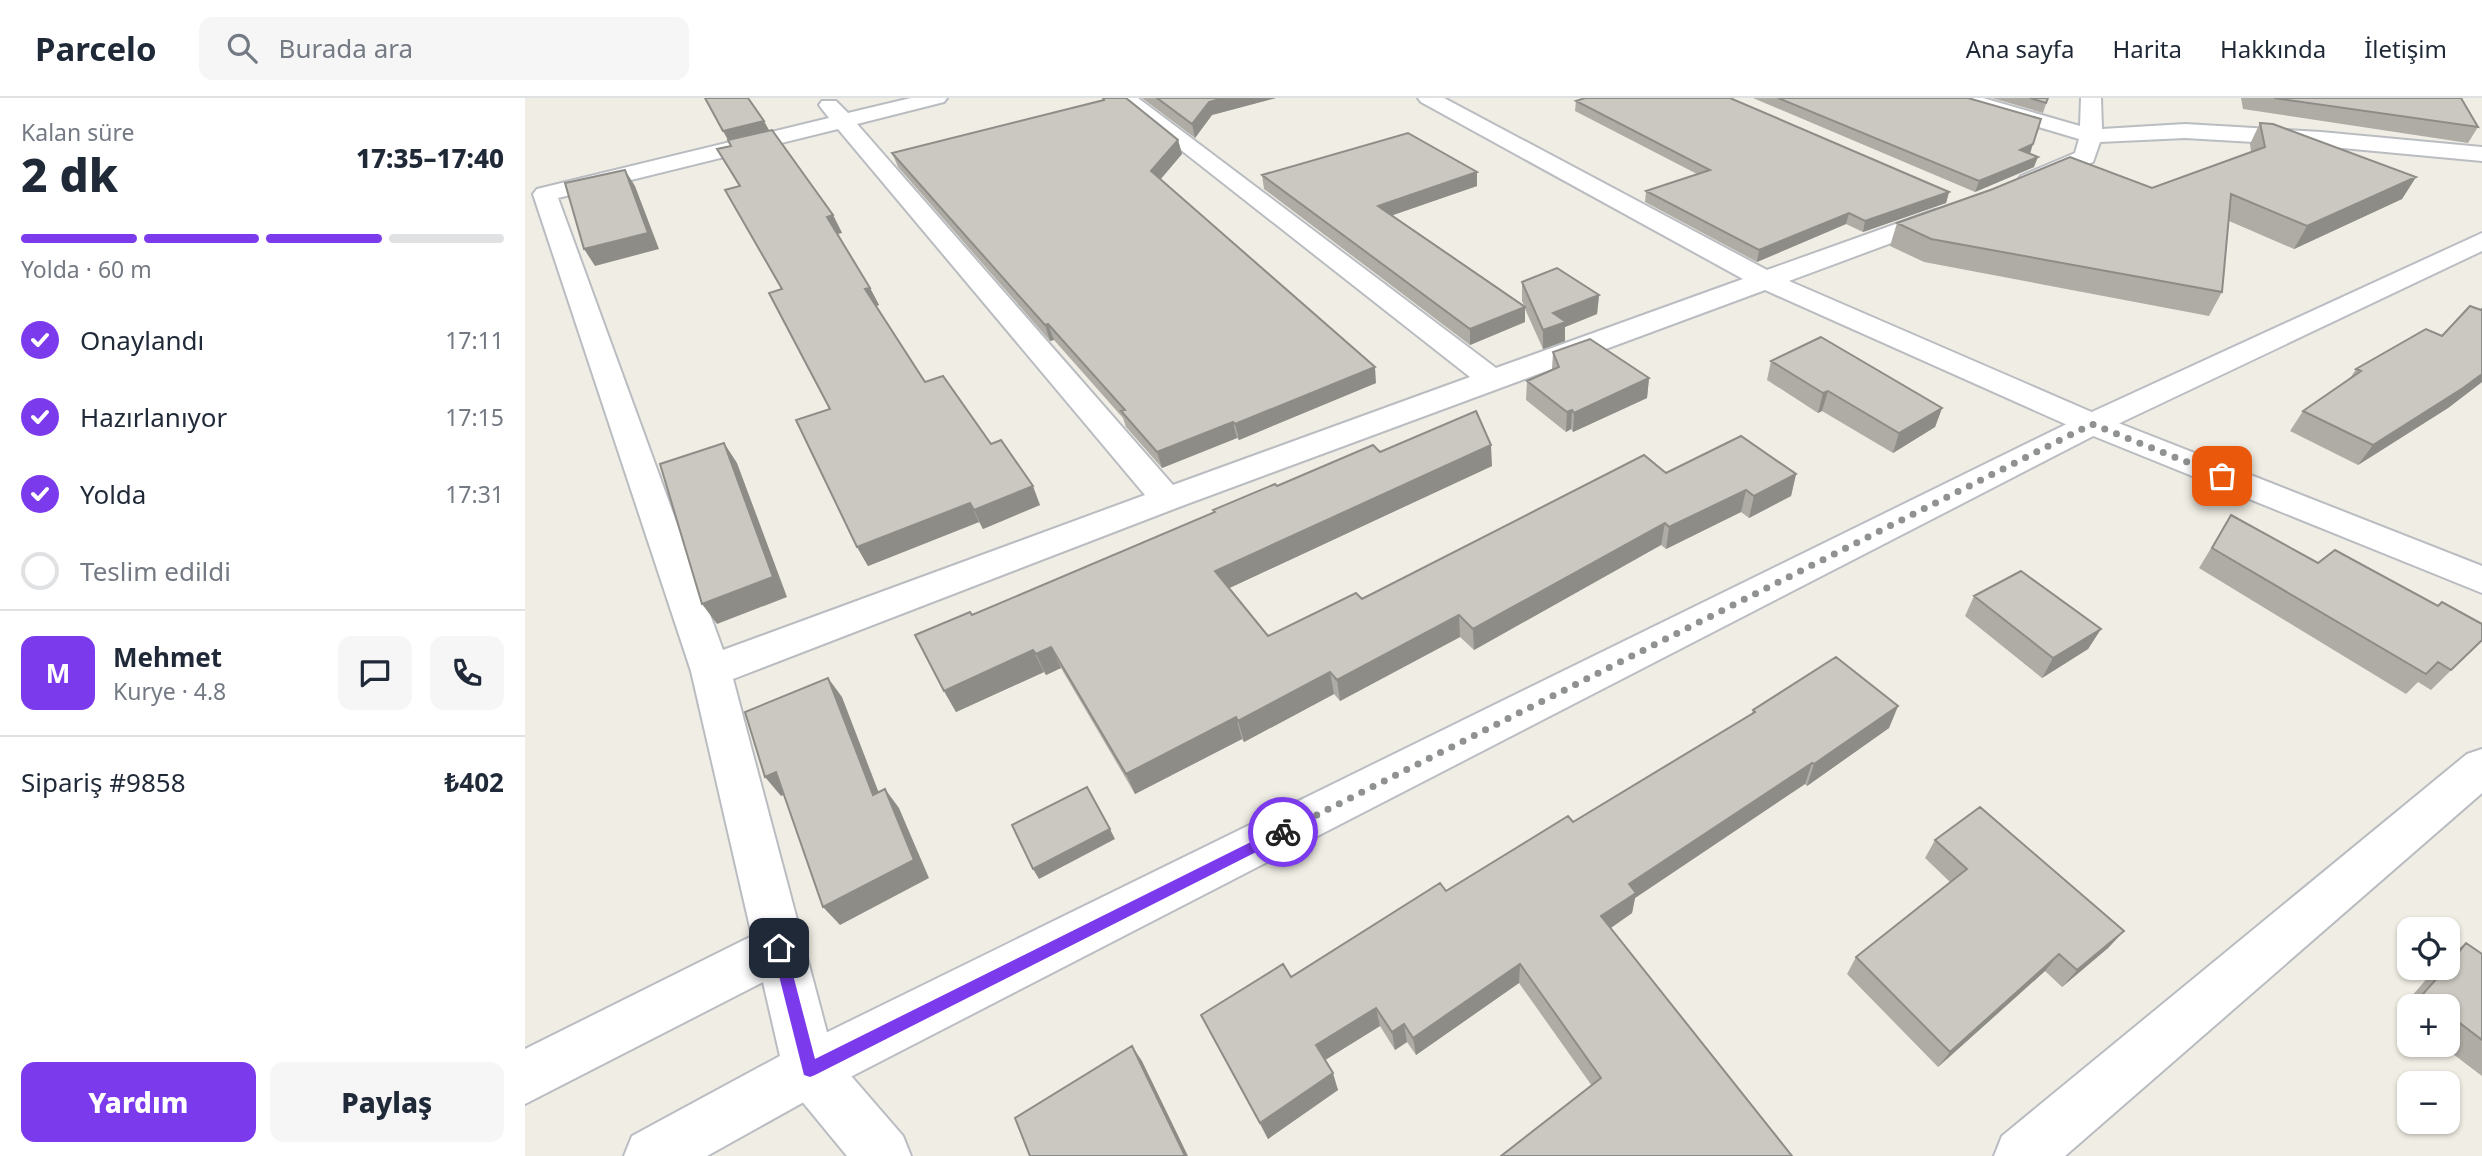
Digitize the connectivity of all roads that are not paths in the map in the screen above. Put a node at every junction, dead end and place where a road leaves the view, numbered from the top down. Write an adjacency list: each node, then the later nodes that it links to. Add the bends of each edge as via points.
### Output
1 (937, 98): 6 (street)
2 (1125, 98): 12 (street)
3 (1428, 98): 11 (street)
4 (1961, 98): 7 (street)
5 (2091, 98): 7 (street)
6 (832, 109): 9 (street); 14 (street)
7 (2091, 136): 8 (street, via 2185,131); 11 (street, via 2085,157 1987,199)
8 (2482, 154)
9 (535, 196): 16 (street)
10 (2482, 241): 13 (street)
11 (1763, 279): 12 (street); 13 (street)
12 (1494, 381): 14 (street)
13 (2092, 424): 15 (street); 19 (street)
14 (1167, 499): 16 (street)
15 (2482, 580)
16 (711, 671): 18 (street)
17 (2482, 767): 23 (street)
18 (779, 948): 19 (street); 20 (street)
19 (810, 1069): 21 (street); 22 (street)
20 (525, 1077)
21 (652, 1156)
22 (883, 1156)
23 (2022, 1156)

